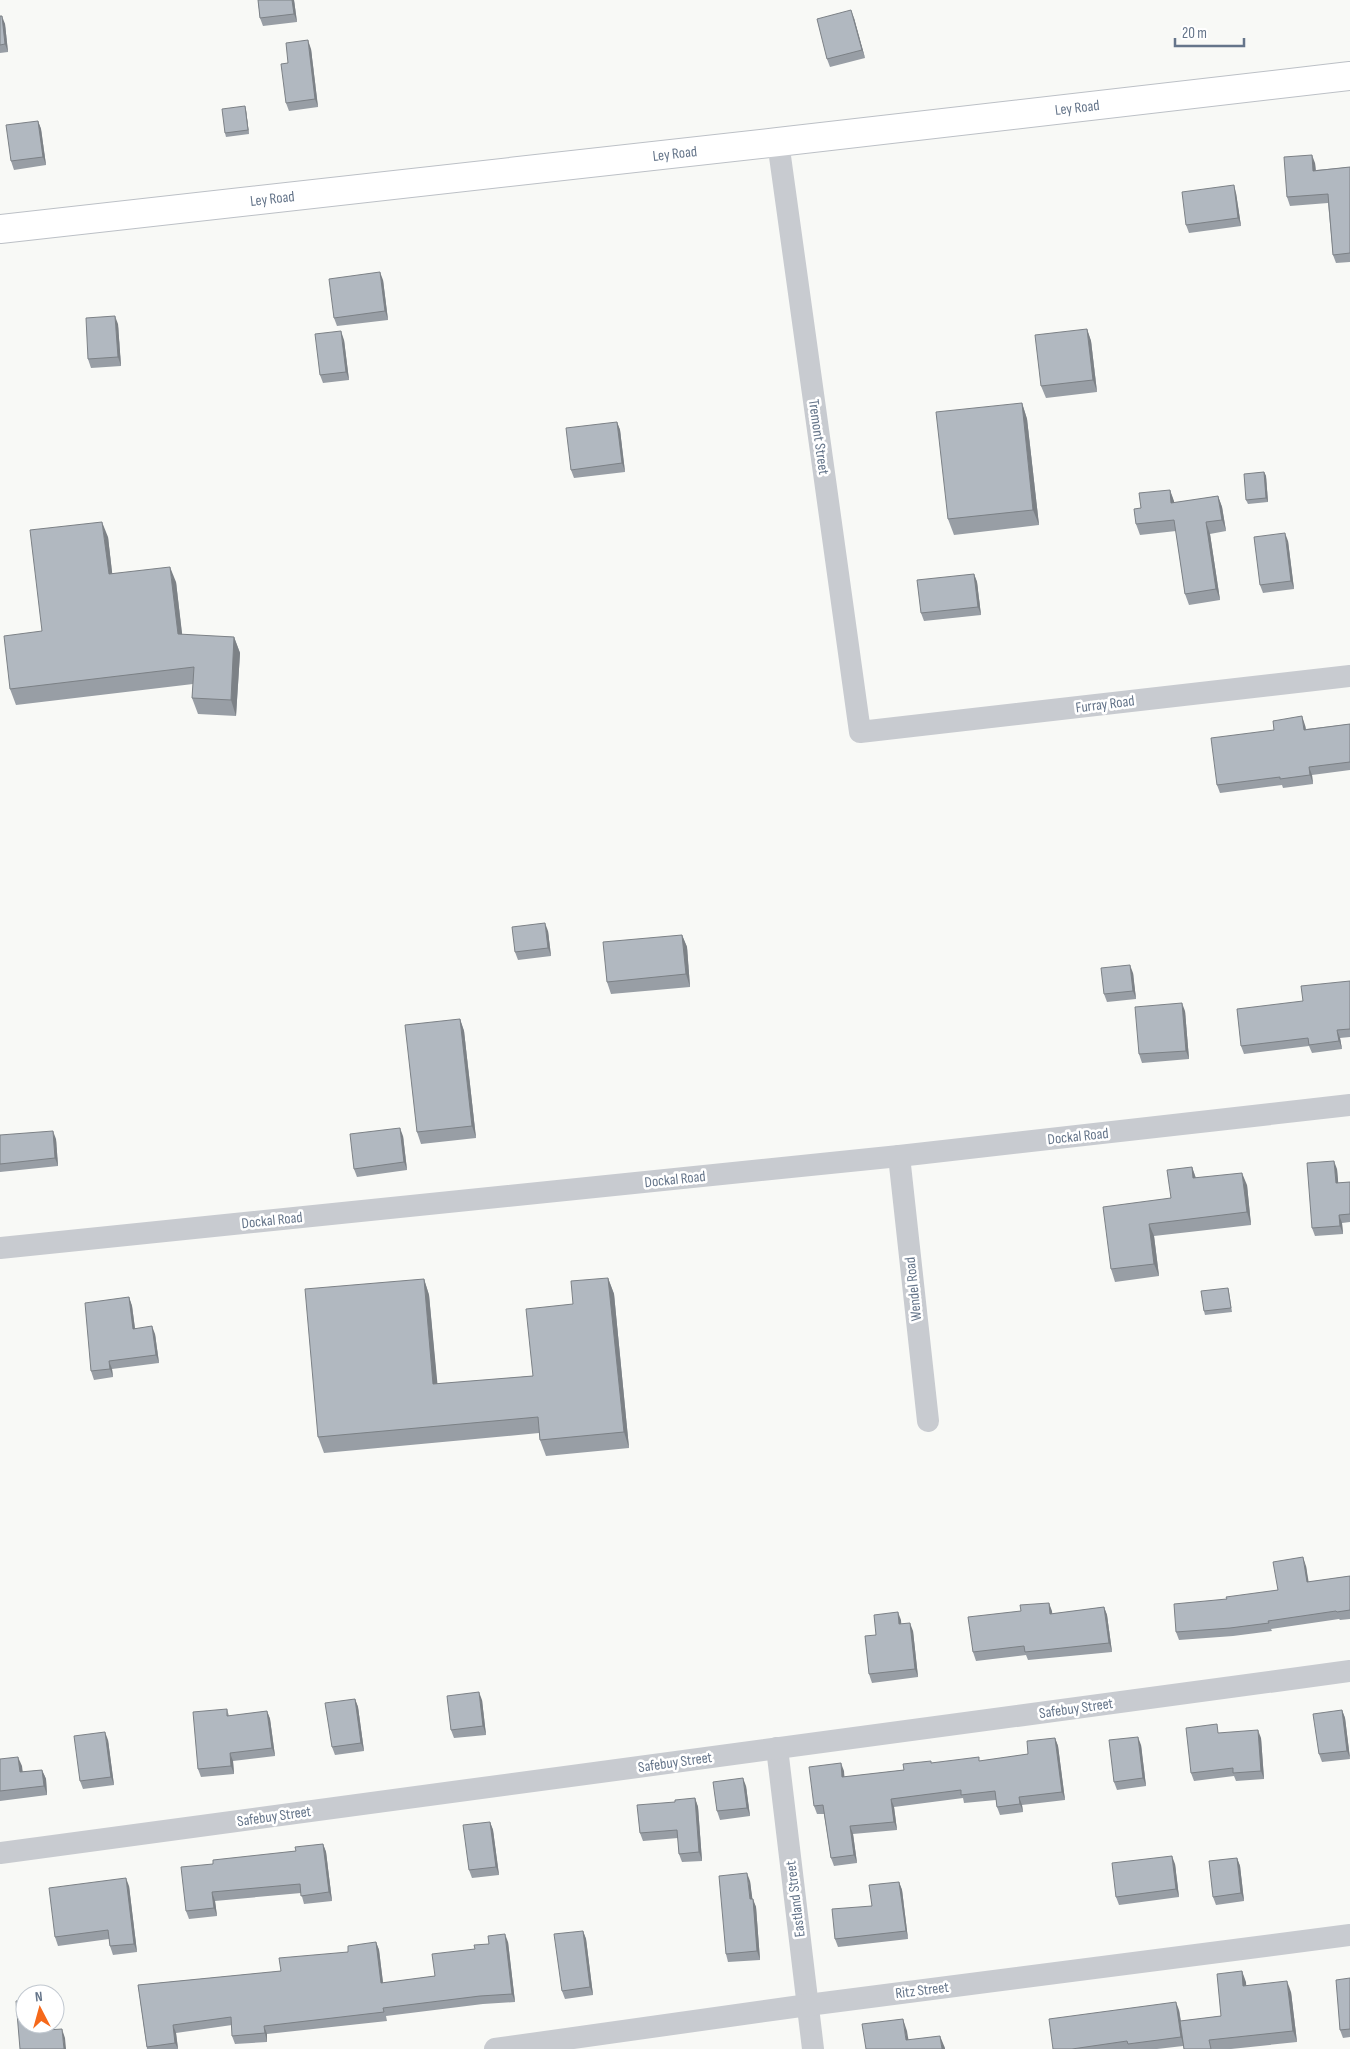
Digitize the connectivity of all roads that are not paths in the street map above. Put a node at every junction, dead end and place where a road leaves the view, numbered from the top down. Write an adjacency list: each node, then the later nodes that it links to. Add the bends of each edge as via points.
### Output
1 (1350, 76): 2 (main road, Ley Road)
2 (778, 142): 3 (main road, Ley Road); 5 (street, Tremont Street)
3 (0, 229)
4 (1350, 676): 5 (street, Furray Road)
5 (860, 732)
6 (1350, 1105): 7 (street, Dockal Road)
7 (899, 1156): 8 (street, Dockal Road); 9 (street, Wendel Road)
8 (0, 1248)
9 (928, 1421)
10 (1350, 1671): 11 (street, Safebuy Street)
11 (777, 1748): 12 (street, Safebuy Street); 14 (street, Eastland Street)
12 (0, 1853)
13 (1350, 1935): 14 (street, Ritz Street)
14 (808, 2005): 15 (street, Ritz Street); 16 (street, Eastland Street)
15 (495, 2049)
16 (813, 2049)

